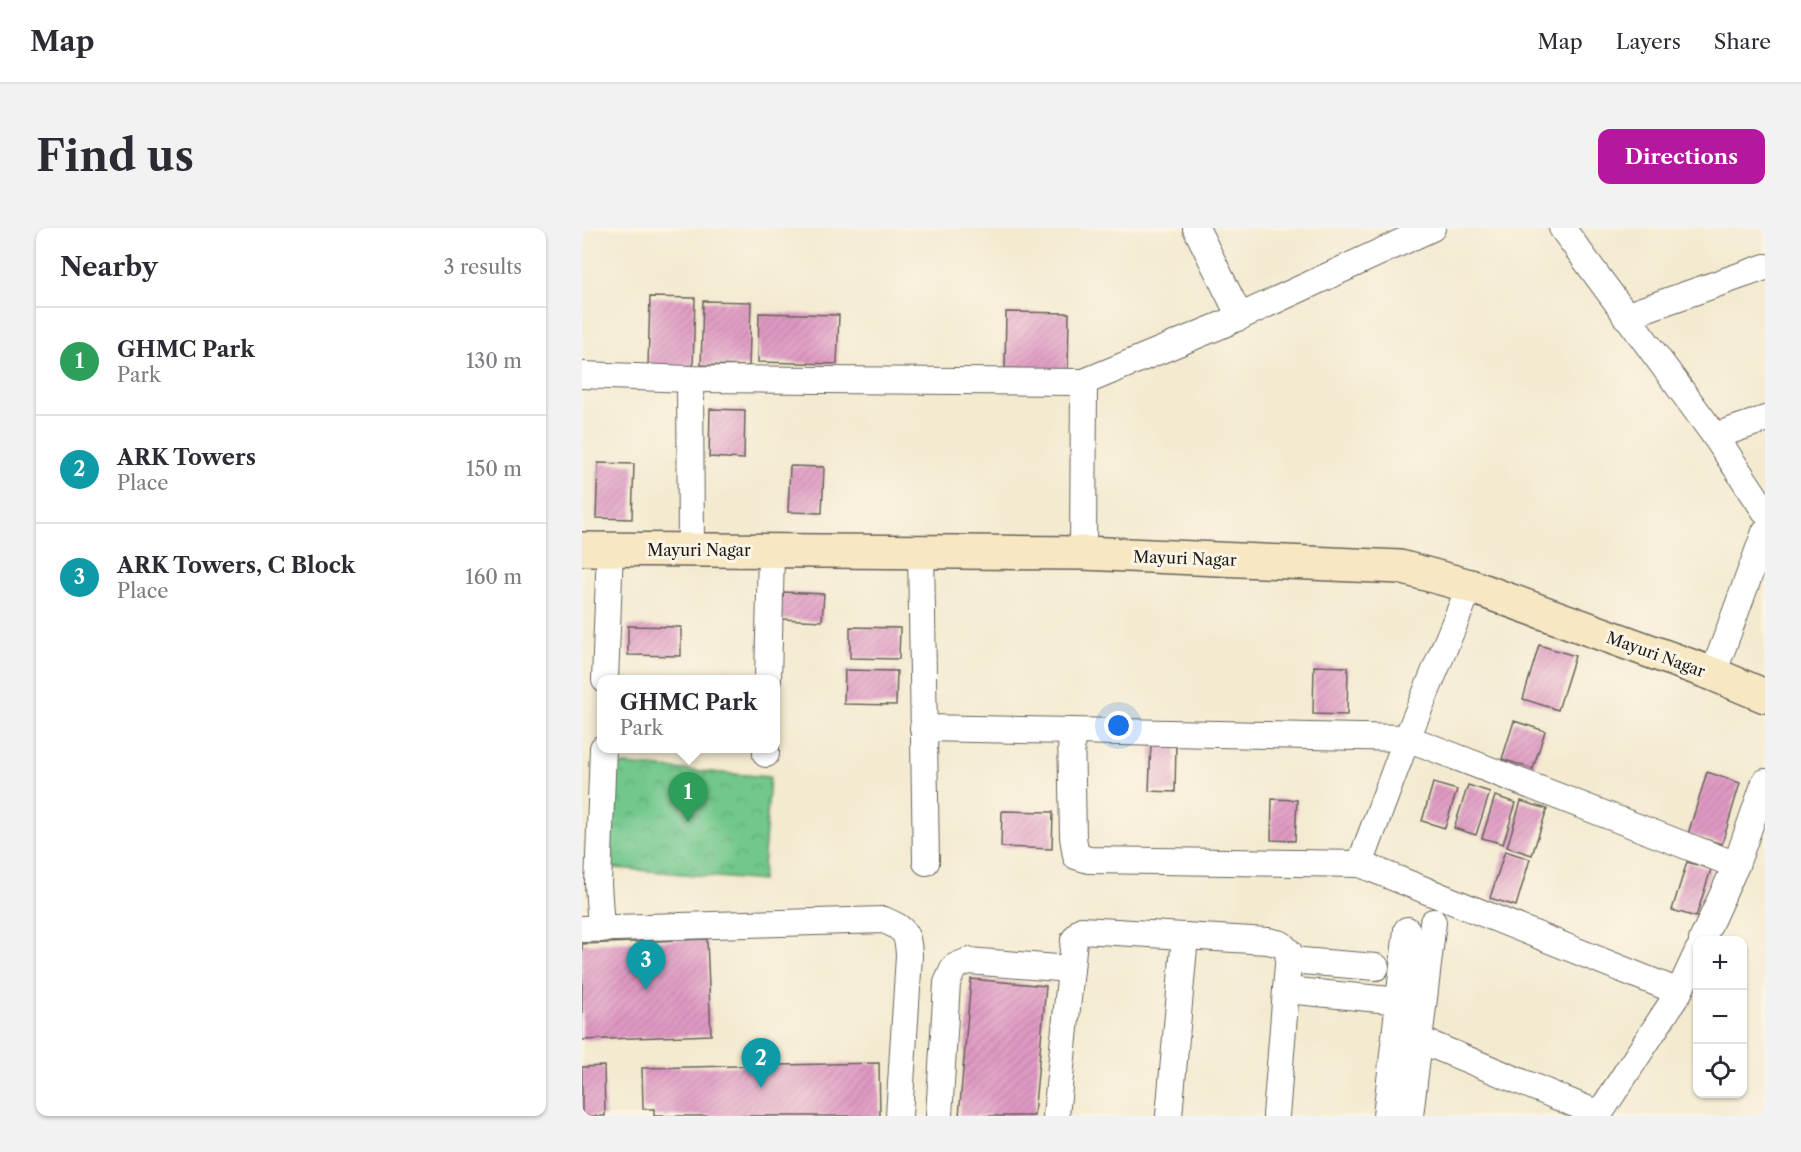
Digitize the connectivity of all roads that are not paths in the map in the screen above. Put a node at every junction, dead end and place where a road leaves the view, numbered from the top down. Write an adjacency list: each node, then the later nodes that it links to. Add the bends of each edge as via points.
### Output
1 (1196, 228): 6 (street)
2 (1432, 228): 6 (street)
3 (1562, 228): 5 (street)
4 (1765, 267): 5 (street)
5 (1625, 316): 11 (street)
6 (1240, 317): 9 (street)
7 (582, 375): 8 (street)
8 (690, 380): 9 (street); 15 (street)
9 (1084, 382): 18 (street)
10 (1765, 419): 11 (street)
11 (1715, 436): 12 (street)
12 (1765, 512)
13 (1765, 532): 20 (street)
14 (596, 549): 15 (street, Mayuri Nagar); 21 (street)
15 (691, 551): 16 (street, Mayuri Nagar)
16 (771, 551): 17 (street, Mayuri Nagar); 22 (street)
17 (921, 551): 18 (street, Mayuri Nagar); 24 (street)
18 (1083, 553): 19 (street, Mayuri Nagar, via 1400,567)
19 (1470, 586): 20 (street, Mayuri Nagar); 26 (street)
20 (1713, 674): 23 (street, Mayuri Nagar)
21 (605, 675)
22 (768, 675)
23 (1765, 696)
24 (923, 728): 25 (street); 29 (street)
25 (1071, 731): 26 (street); 30 (street, via 1072,837 1076,856 1089,860)
26 (1407, 738): 30 (street); 31 (street)
27 (603, 753): 32 (street)
28 (1765, 782): 31 (street)
29 (926, 862)
30 (1360, 864): 43 (street)
31 (1736, 865): 37 (street)
32 (590, 884): 34 (street)
33 (1433, 922): 45 (street)
34 (592, 929): 47 (street, via 884,920 900,927 908,939 909,956)
35 (1407, 930): 44 (street)
36 (1185, 936): 38 (street, via 1269,941 1281,944 1289,952); 41 (street, via 1083,930 1074,940); 50 (street)
37 (1704, 936)
38 (1289, 960): 40 (street); 42 (street)
39 (1693, 962): 43 (street)
40 (1376, 967)
41 (1071, 969): 48 (street, via 968,961 954,967 947,983); 49 (street)
42 (1286, 990): 44 (street); 51 (street)
43 (1679, 992): 46 (street)
44 (1400, 1000): 52 (street)
45 (1420, 1040): 46 (street); 53 (street)
46 (1599, 1115)
47 (899, 1116)
48 (939, 1116)
49 (1056, 1116)
50 (1169, 1116)
51 (1276, 1116)
52 (1386, 1116)
53 (1410, 1116)

